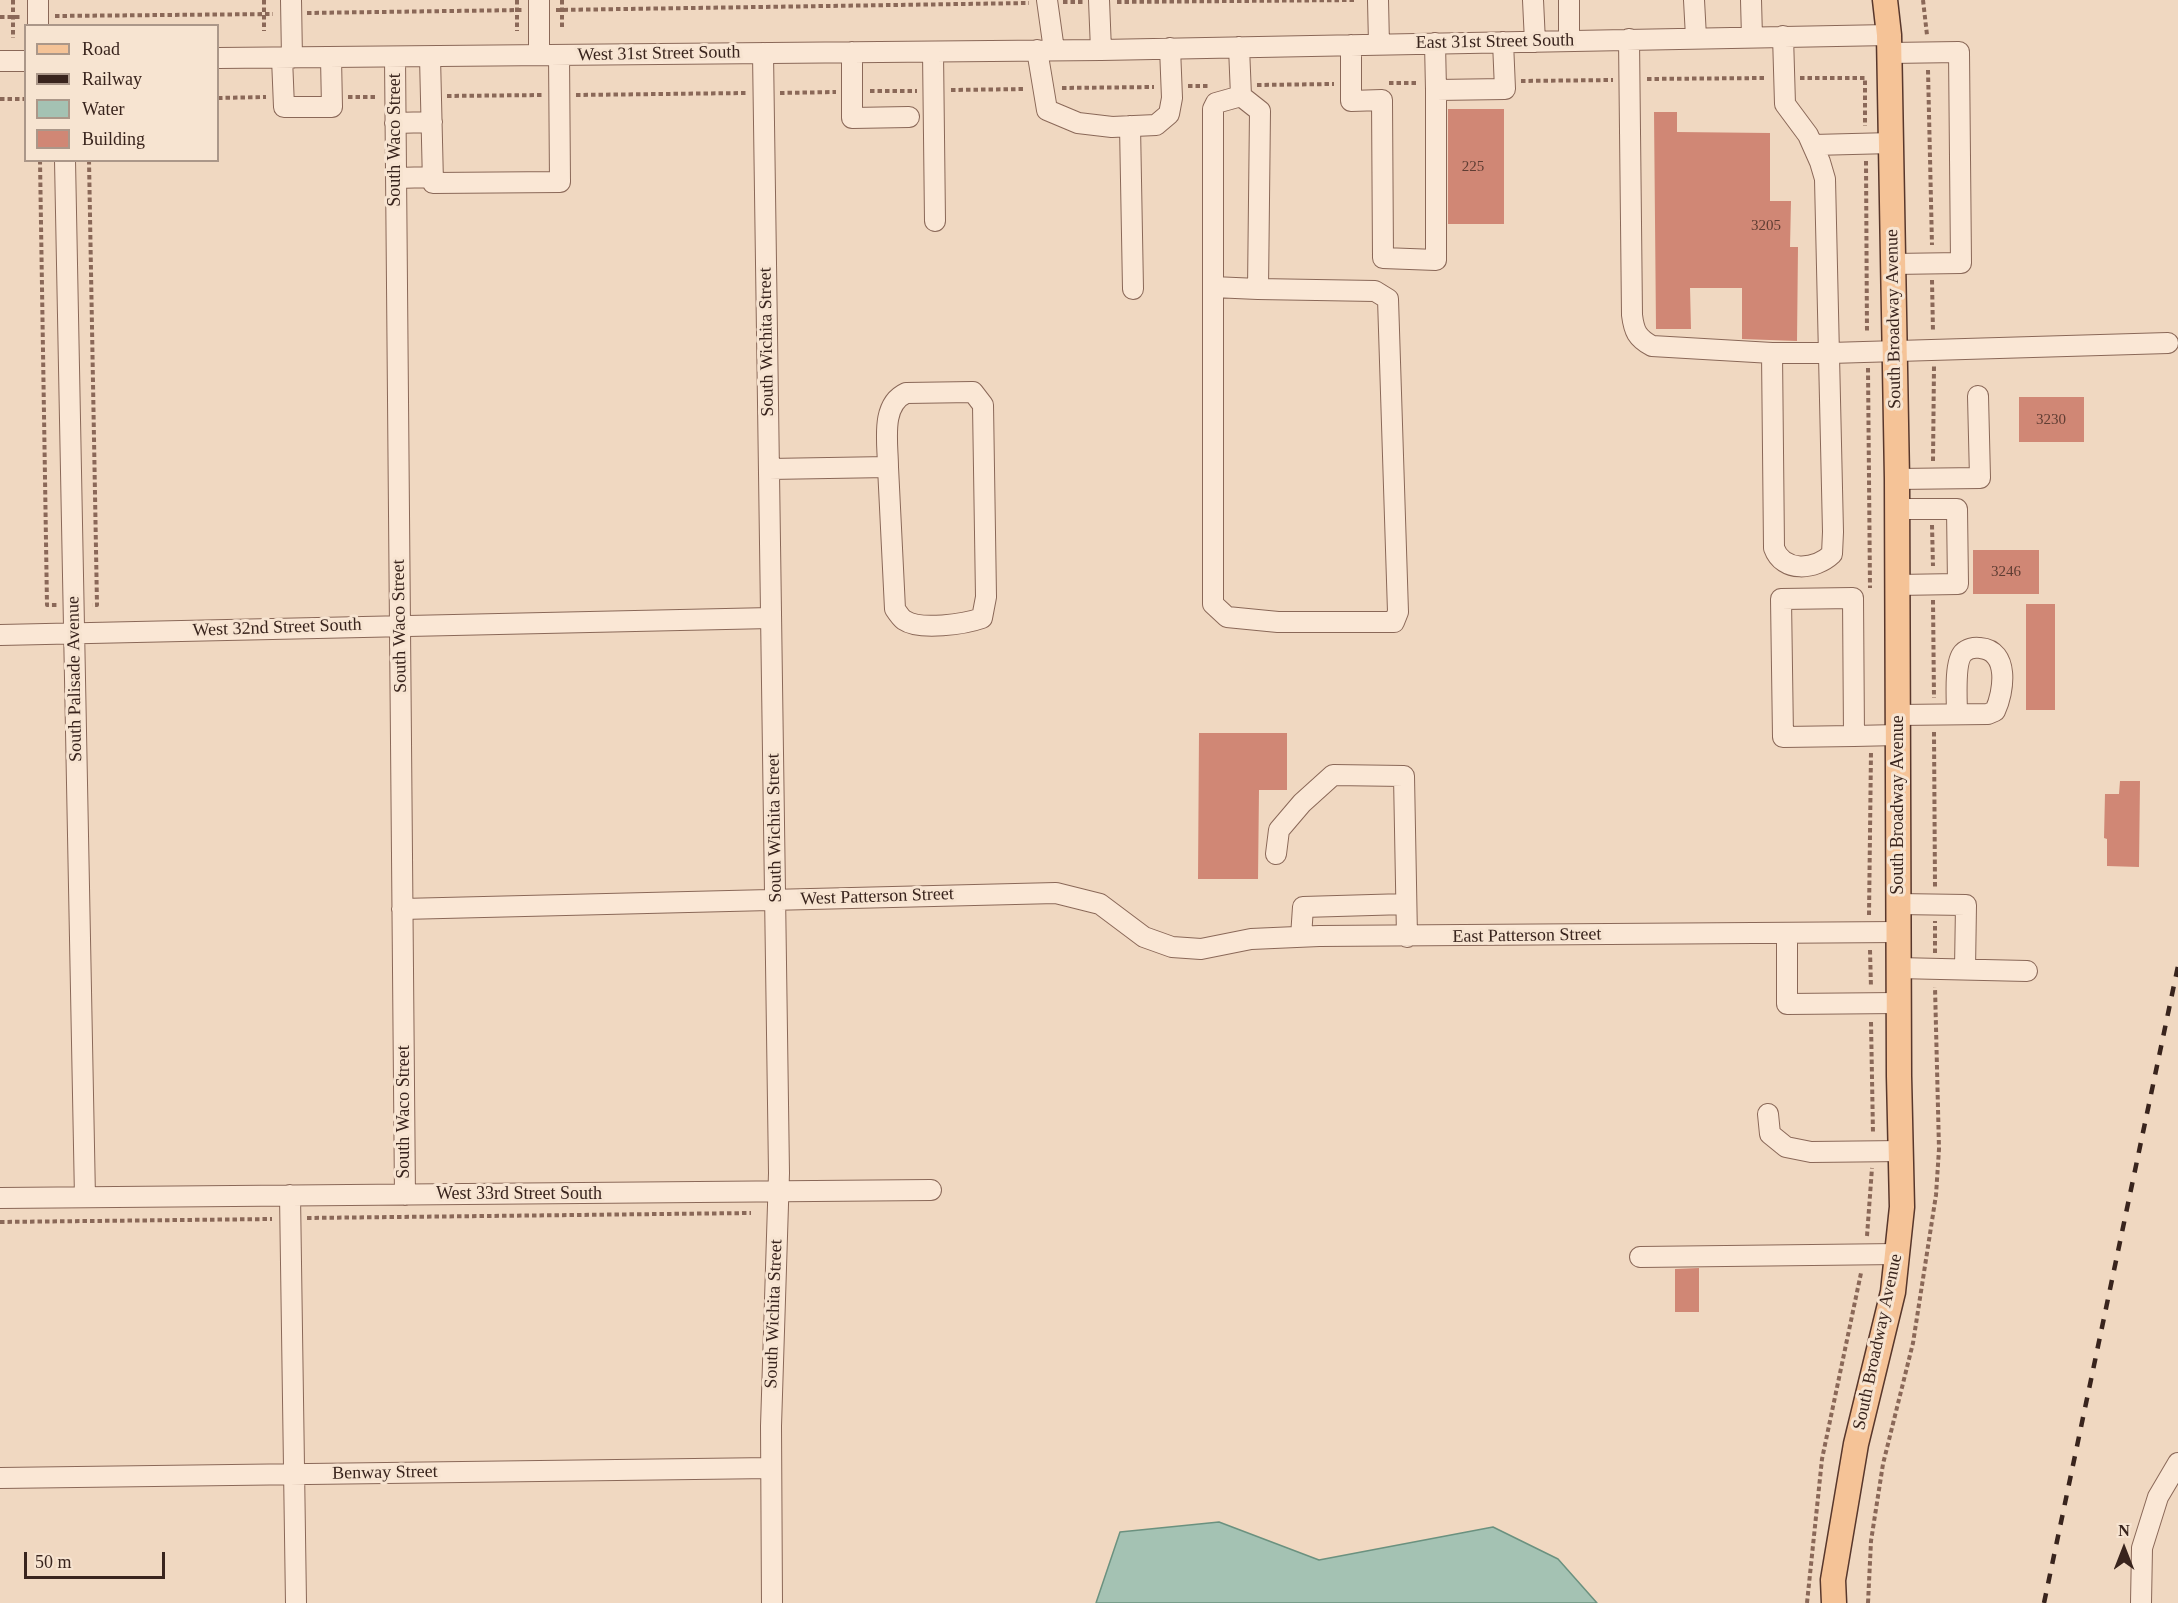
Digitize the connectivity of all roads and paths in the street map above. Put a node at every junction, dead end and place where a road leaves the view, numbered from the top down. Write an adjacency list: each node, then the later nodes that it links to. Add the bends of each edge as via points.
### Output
1 (13, 0): 22 (path)
2 (264, 0): 20 (path)
3 (517, 0): 17 (path)
4 (562, 0): 18 (path)
5 (1354, 0): 14 (path)
6 (1378, 0): 34 (street)
7 (1533, 0): 33 (street)
8 (1569, 0): 31 (street)
9 (1694, 0): 27 (street)
10 (1750, 0): 28 (street)
11 (1885, 0): 36 (main road, South Broadway Avenue)
12 (1923, 0): 44 (path)
13 (1047, 1): 14 (path); 18 (path); 40 (street)
14 (1099, 1): 41 (street)
15 (539, 5): 17 (path); 18 (path); 46 (street)
16 (291, 7): 17 (path); 20 (path); 50 (street)
17 (517, 10): 25 (path)
18 (562, 10): 23 (path)
19 (38, 14): 20 (path); 22 (path)
20 (264, 14): 24 (path)
21 (0, 17): 22 (path)
22 (13, 17): 29 (path)
23 (562, 27)
24 (264, 31)
25 (517, 31)
26 (1783, 36): 28 (street, East 31st Street South); 36 (street, East 31st Street South); 65 (street, via 1785,104)
27 (1696, 37): 28 (street, East 31st Street South); 30 (street, East 31st Street South)
28 (1752, 37)
29 (13, 38)
30 (1629, 39): 31 (street, East 31st Street South); 78 (street, via 1634,330 1640,339 1660,348)
31 (1569, 41): 33 (street, East 31st Street South)
32 (1503, 42): 33 (street, East 31st Street South); 35 (street, East 31st Street South); 55 (street, via 1505,89)
33 (1535, 42)
34 (1379, 44): 35 (street, East 31st Street South); 37 (street, East 31st Street South)
35 (1435, 44): 55 (street)
36 (1890, 44): 44 (street, East 31st Street South); 64 (main road, South Broadway Avenue)
37 (1350, 45): 38 (street, East 31st Street South); 55 (street, via 1351,101 1382,100 1383,258 1436,260)
38 (1239, 47): 39 (street, East 31st Street South); 56 (street)
39 (1170, 48): 41 (street, East 31st Street South); 62 (street, via 1169,114 1156,125)
40 (1045, 50): 41 (street, West 31st Street South); 43 (street, West 31st Street South); 62 (street, via 1047,110 1078,123)
41 (1101, 50)
42 (852, 52): 43 (street, West 31st Street South); 45 (street, West 31st Street South); 59 (street, via 852,118)
43 (933, 52): 69 (street)
44 (1927, 52): 70 (path); 70 (street, East 31st Street South, via 1959,52 1961,263)
45 (763, 53): 46 (street, West 31st Street South); 83 (street, South Wichita Street)
46 (549, 55): 48 (street, West 31st Street South); 67 (street, via 560,182 433,183)
47 (395, 57): 48 (street, West 31st Street South); 51 (street, West 31st Street South); 61 (street, South Waco Street)
48 (430, 57): 60 (street)
49 (219, 58): 50 (street, West 31st Street South)
50 (287, 58): 51 (street, West 31st Street South); 51 (street, via 284,107 332,107)
51 (331, 58)
52 (24, 60): 53 (street)
53 (0, 61)
54 (1865, 78): 63 (path)
55 (1436, 90)
56 (1241, 96): 72 (street, via 1216,103 1213,109); 74 (street, via 1260,111)
57 (0, 99): 58 (path)
58 (24, 99)
59 (909, 117)
60 (432, 122): 61 (street); 67 (street)
61 (395, 123): 68 (street, South Waco Street)
62 (1130, 126): 73 (street)
63 (1865, 143): 64 (street); 65 (street); 80 (path)
64 (1892, 143): 71 (main road, South Broadway Avenue)
65 (1813, 145): 79 (street, via 1825,179)
66 (65, 162): 94 (street, South Palisade Avenue)
67 (433, 177): 68 (street)
68 (396, 178): 92 (street, South Waco Street)
69 (935, 221)
70 (1932, 263): 71 (street); 76 (path)
71 (1893, 264): 77 (main road, South Broadway Avenue)
72 (1213, 287): 74 (street); 74 (street, via 1213,604 1227,617 1247,619 1394,622 1398,612 1388,299 1375,291)
73 (1133, 289)
74 (1258, 289)
75 (2168, 343): 76 (street)
76 (1933, 350): 77 (street); 84 (path)
77 (1895, 352): 80 (street); 85 (main road, South Broadway Avenue)
78 (1772, 353): 79 (street); 79 (street, via 1774,548 1777,558 1787,565 1800,566 1824,562 1832,554)
79 (1830, 353): 80 (street)
80 (1868, 353): 90 (path)
81 (1978, 396): 84 (street, via 1980,478)
82 (888, 467): 82 (street, via 888,420 900,396 962,390 979,398 983,405 986,597 982,618 969,623 920,624 904,621 895,609); 83 (street)
83 (769, 470): 91 (street, South Wichita Street)
84 (1933, 478): 85 (street)
85 (1897, 479): 86 (main road, South Broadway Avenue)
86 (1897, 509): 87 (street); 89 (main road, South Broadway Avenue)
87 (1932, 509): 88 (path); 88 (street, via 1958,509 1958,584)
88 (1933, 584): 89 (street); 96 (path)
89 (1897, 585): 97 (main road, South Broadway Avenue)
90 (1870, 595)
91 (771, 618): 92 (street, West 32nd Street South); 100 (street, South Wichita Street)
92 (400, 625): 94 (street, West 32nd Street South); 104 (street, South Waco Street)
93 (0, 634): 94 (street, West 32nd Street South)
94 (74, 634): 124 (street, South Palisade Avenue)
95 (1957, 714): 96 (street)
96 (1934, 715): 97 (street); 103 (path)
97 (1898, 725): 98 (street); 101 (main road, South Broadway Avenue)
98 (1863, 736): 98 (street, via 1853,598 1781,599 1783,737); 105 (path)
99 (1276, 854): 102 (street, via 1280,830 1333,775 1404,776)
100 (776, 900): 104 (street, West Patterson Street); 110 (street, West Patterson Street, via 1056,893 1100,904); 121 (street, South Wichita Street)
101 (1898, 903): 103 (street); 106 (main road, South Broadway Avenue)
102 (1406, 904): 108 (street, via 1303,907); 109 (street)
103 (1935, 904): 112 (path); 113 (street, via 1966,905)
104 (402, 909): 122 (street, South Waco Street)
105 (1870, 932): 106 (street, East Patterson Street); 107 (street, East Patterson Street); 116 (path)
106 (1898, 932): 111 (main road, South Broadway Avenue)
107 (1787, 933): 109 (street, East Patterson Street); 116 (street, via 1787,1004)
108 (1301, 937): 109 (street, East Patterson Street); 110 (street, East Patterson Street, via 1251,939 1200,949)
109 (1407, 937)
110 (1158, 944)
111 (1898, 968): 112 (street); 115 (main road, South Broadway Avenue)
112 (1935, 968): 113 (street); 140 (path, via 1939,1149 1936,1195 1913,1343 1883,1464 1871,1541)
113 (1965, 969): 114 (street)
114 (2026, 971)
115 (1898, 1003): 116 (street); 118 (main road, South Broadway Avenue)
116 (1871, 1004): 119 (path)
117 (1768, 1114): 119 (street, via 1770,1134 1786,1147 1811,1152)
118 (1902, 1150): 119 (street); 130 (main road, South Broadway Avenue)
119 (1873, 1151): 129 (path)
120 (931, 1191): 121 (street, West 33rd Street South)
121 (778, 1192): 122 (street, West 33rd Street South); 133 (street, South Wichita Street)
122 (405, 1195): 123 (street, West 33rd Street South)
123 (290, 1196): 124 (street, West 33rd Street South); 127 (street)
124 (85, 1197): 125 (street, West 33rd Street South)
125 (0, 1198)
126 (751, 1213): 127 (path)
127 (290, 1219): 128 (path); 134 (street)
128 (0, 1222)
129 (1864, 1254): 130 (street); 131 (street); 138 (path, via 1822,1459)
130 (1898, 1254): 139 (main road, South Broadway Avenue, via 1893,1292 1856,1444 1833,1580)
131 (1640, 1257)
132 (2178, 1463): 141 (street, via 2158,1497 2142,1548)
133 (771, 1468): 134 (street, Benway Street); 137 (street, South Wichita Street)
134 (294, 1474): 135 (street, Benway Street); 136 (street)
135 (0, 1478)
136 (296, 1603)
137 (772, 1603)
138 (1807, 1603)
139 (1834, 1603)
140 (1868, 1603)
141 (2141, 1603)

